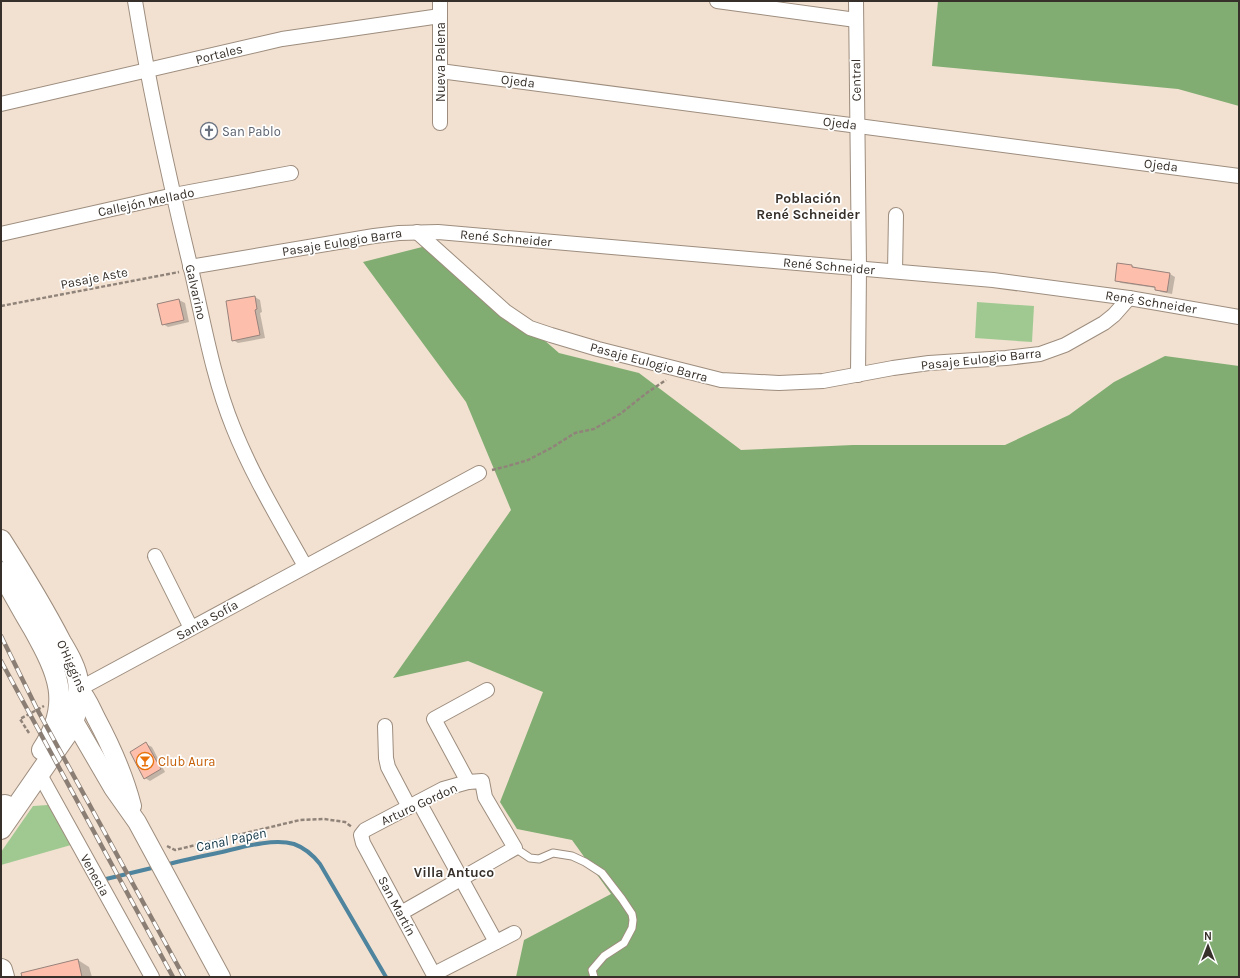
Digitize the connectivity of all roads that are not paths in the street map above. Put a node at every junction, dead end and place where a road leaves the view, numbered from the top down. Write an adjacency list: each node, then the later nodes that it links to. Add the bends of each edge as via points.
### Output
1 (135, 1): 7 (street, Galvarino)
2 (440, 1): 5 (street, Nueva Palena)
3 (716, 1): 6 (street)
4 (856, 1): 6 (street, Central)
5 (440, 16): 7 (street, Portales, via 282,39); 8 (street, Nueva Palena)
6 (856, 20): 11 (street, Central)
7 (147, 71): 9 (street, Portales); 14 (street, Galvarino)
8 (440, 71): 10 (street, Nueva Palena); 11 (street, Ojeda)
9 (1, 104)
10 (440, 123)
11 (857, 125): 13 (street, Ojeda); 19 (street, Central)
12 (291, 174): 14 (street, Callejón Mellado)
13 (1239, 176)
14 (174, 194): 17 (street, Callejón Mellado); 18 (street, Galvarino)
15 (896, 215): 20 (street)
16 (417, 232): 18 (street, Pasaje Eulogio Barra, via 374,236); 19 (street, René Schneider); 23 (street, Pasaje Eulogio Barra, via 505,311 540,332 721,380 779,383 823,381)
17 (1, 234)
18 (190, 267): 27 (street, Galvarino, via 218,382 233,427 253,470)
19 (859, 268): 20 (street, René Schneider); 23 (street, Central)
20 (895, 271): 21 (street, René Schneider, via 1001,280)
21 (1129, 298): 22 (street, René Schneider); 23 (street, Pasaje Eulogio Barra, via 1104,323 1065,345 1040,354 929,363)
22 (1239, 317)
23 (858, 375)
24 (479, 472): 27 (street, Santa Sofía)
25 (1, 540): 31 (main road, O'Higgins, via 52,625 76,672)
26 (155, 556): 29 (street)
27 (305, 566): 29 (street, Santa Sofía)
28 (1, 572): 31 (main road, O'Higgins, via 50,660)
29 (191, 628): 31 (street, Santa Sofía)
30 (487, 690): 34 (street, via 434,719)
31 (72, 707): 33 (main road, via 65,737); 36 (main road, via 57,722); 48 (street, O'Higgins, via 113,788 137,822)
32 (384, 726): 35 (street, via 388,767)
33 (39, 773): 37 (main road); 47 (street, Venecia)
34 (475, 782): 35 (street, Arturo Gordon, via 443,789); 39 (street)
35 (414, 804): 38 (street, Arturo Gordon); 40 (street)
36 (2, 808)
37 (1, 829)
38 (361, 835): 41 (street, San Martín)
39 (515, 848): 40 (street); 49 (lane, via 530,858 539,859 553,853 572,856 585,862 602,873 632,914 632,928 624,943 604,956 592,970)
40 (461, 879): 41 (street); 43 (street)
41 (401, 914): 45 (street, San Martín)
42 (514, 933): 43 (street)
43 (496, 942): 45 (street)
44 (1, 970): 46 (main road)
45 (434, 976)
46 (3, 977)
47 (152, 977)
48 (221, 977)
49 (594, 977)

